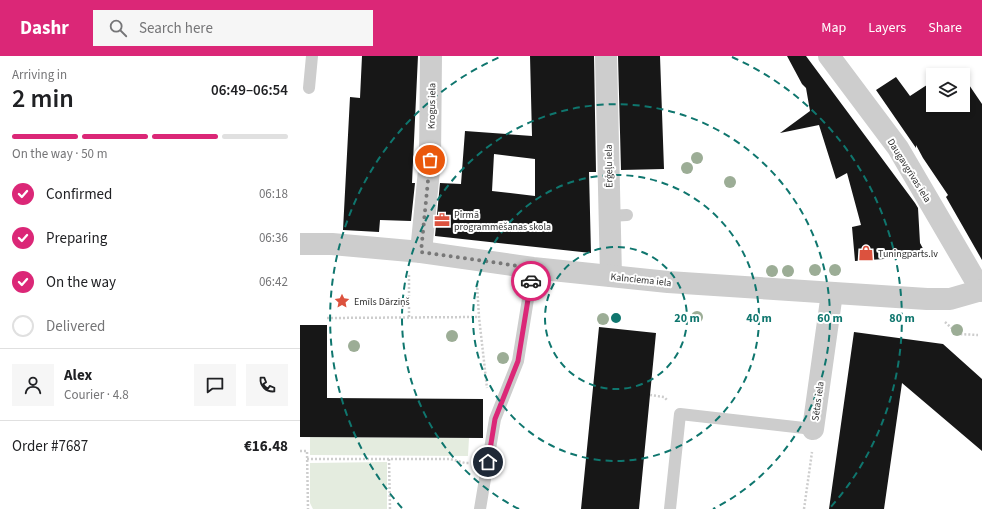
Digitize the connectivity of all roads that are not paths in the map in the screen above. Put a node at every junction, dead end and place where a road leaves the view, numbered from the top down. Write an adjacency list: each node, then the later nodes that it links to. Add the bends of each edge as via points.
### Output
1 (312, 56): 5 (lane)
2 (431, 56): 7 (street, Krogus iela, via 430,160)
3 (606, 56): 9 (street, Ērģeļu iela, via 618,215)
4 (828, 56): 10 (street, Daugavgrīvas iela, via 898,148)
5 (310, 88)
6 (300, 244): 7 (street, Kalnciema iela, via 332,244)
7 (415, 260): 8 (street, Kalnciema iela)
8 (533, 268): 9 (street, Kalnciema iela); 13 (lane, via 518,361 495,419)
9 (611, 276): 11 (street, Kalnciema iela)
10 (982, 290): 11 (street, Kalnciema iela, via 950,299)
11 (832, 293): 12 (street, Sētas iela)
12 (813, 430): 14 (lane, via 680,414)
13 (480, 509)
14 (670, 509)

